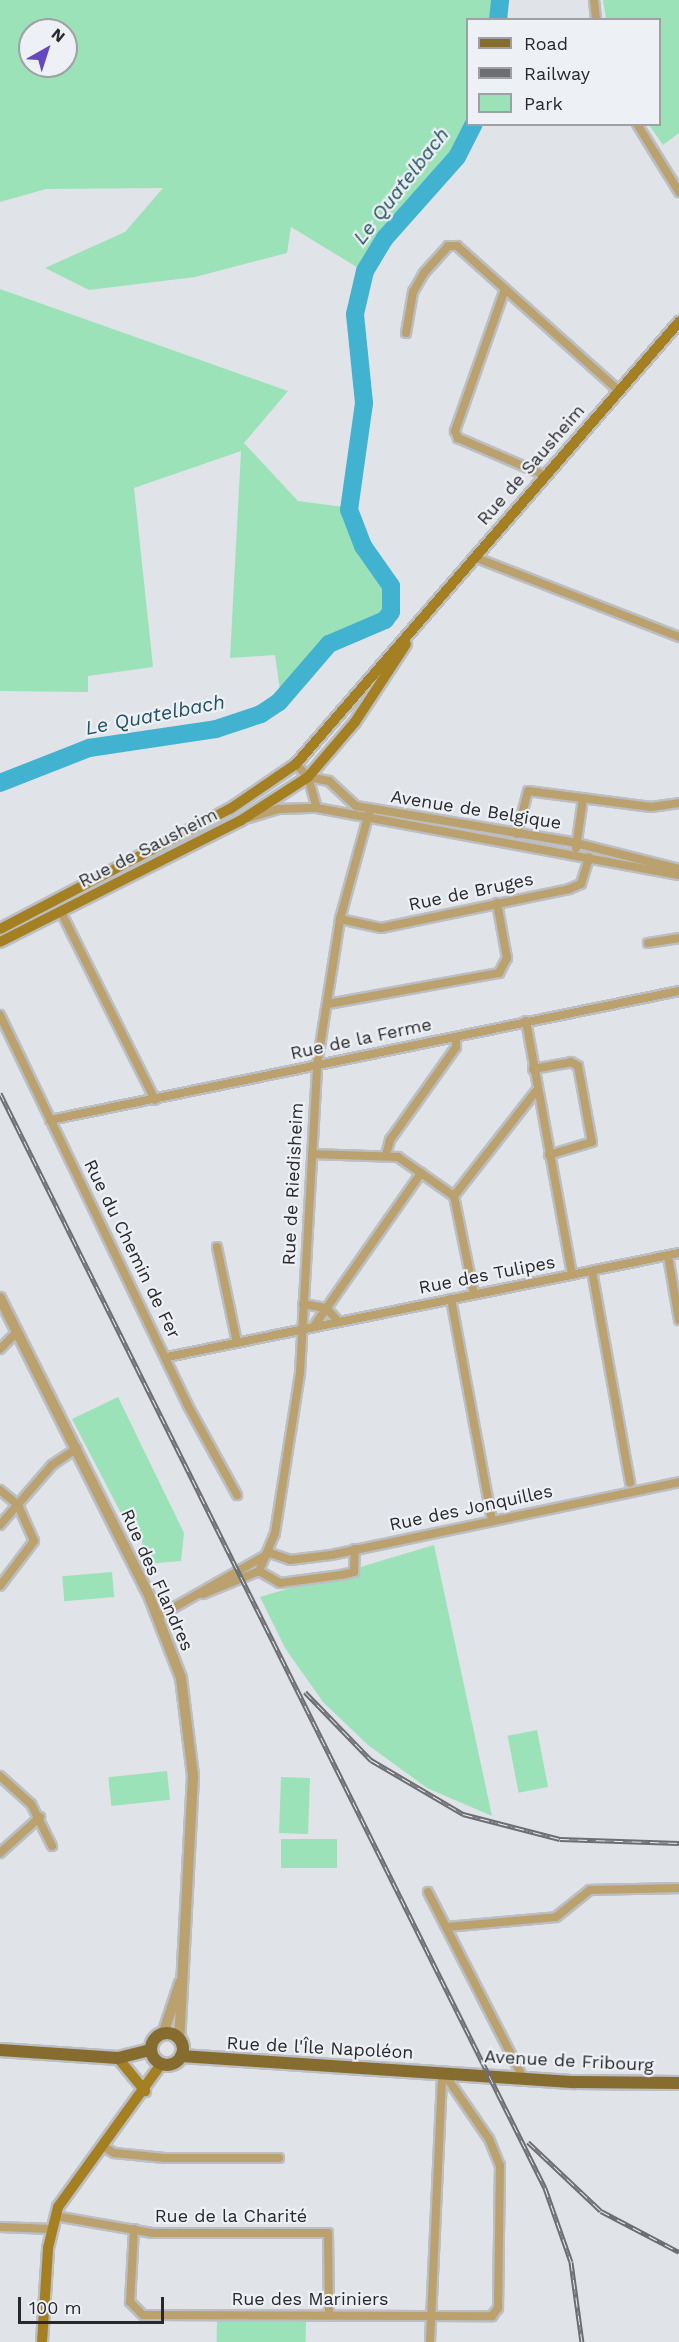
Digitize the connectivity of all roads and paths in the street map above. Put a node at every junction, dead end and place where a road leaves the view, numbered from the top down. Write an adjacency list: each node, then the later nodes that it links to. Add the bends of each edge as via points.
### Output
1 (594, 0): 2 (street)
2 (596, 18)
3 (638, 126): 4 (street)
4 (679, 192)
5 (505, 289): 7 (street, via 457,246 448,246 423,273 413,292); 8 (street); 9 (street, via 454,431 458,438)
6 (679, 322): 8 (main road, Rue de Sausheim)
7 (406, 333)
8 (618, 390): 9 (main road, Rue de Sausheim)
9 (544, 475): 10 (main road, Rue de Sausheim)
10 (474, 557): 11 (main road, Rue de Sausheim); 12 (street)
11 (412, 633): 13 (main road, Rue de Sausheim); 14 (main road, Rue de Sausheim, via 355,722)
12 (679, 637)
13 (296, 764): 14 (street); 27 (main road, Rue de Sausheim, via 230,809)
14 (308, 777): 17 (street); 18 (street, Avenue de Belgique, via 329,781 347,800); 20 (main road, Rue de Sausheim)
15 (583, 798): 16 (street, via 651,807); 21 (street, via 528,791); 22 (street)
16 (679, 803)
17 (317, 808): 19 (street, Avenue de Belgique); 20 (street, Avenue de Belgique, via 279,809)
18 (370, 809): 19 (street, Rue de Riedisheim); 21 (street, Avenue de Belgique)
19 (367, 819): 23 (street, Avenue de Belgique); 30 (street, Rue de Riedisheim)
20 (240, 820): 29 (main road, Rue de Sausheim)
21 (517, 834): 22 (street, Avenue de Belgique)
22 (576, 843): 23 (street); 25 (street, Avenue de Belgique)
23 (574, 855): 24 (street, Avenue de Belgique)
24 (589, 857): 26 (street, Avenue de Belgique); 28 (street, Rue de Bruges, via 580,884)
25 (679, 869)
26 (679, 875)
27 (55, 901): 29 (main road); 31 (main road, Rue de Sausheim)
28 (497, 903): 30 (street, Rue de Bruges, via 381,928); 36 (street, via 507,958 499,973)
29 (61, 912): 33 (main road, Rue de Sausheim); 43 (street)
30 (340, 919): 36 (street, Rue de Riedisheim)
31 (0, 929)
32 (679, 938): 34 (street)
33 (0, 942)
34 (648, 943)
35 (679, 991): 38 (street, Rue de la Ferme)
36 (328, 1004): 40 (street, Rue de Riedisheim)
37 (0, 1016): 44 (street, Rue du Chemin de Fer)
38 (525, 1022): 39 (street, Rue de la Ferme); 41 (street)
39 (456, 1037): 40 (street, Rue de la Ferme); 46 (street, via 456,1047 390,1140)
40 (317, 1065): 43 (street, Rue de la Ferme); 45 (street, Rue de Riedisheim)
41 (533, 1069): 42 (street); 47 (street, via 571,1062 580,1077 592,1142)
42 (536, 1090): 47 (street); 49 (street)
43 (155, 1100): 44 (street, Rue de la Ferme)
44 (50, 1120): 67 (street, Rue du Chemin de Fer)
45 (312, 1154): 46 (street); 58 (street, Rue de Riedisheim)
46 (386, 1155): 48 (street)
47 (549, 1155): 54 (street)
48 (421, 1173): 49 (street); 59 (street)
49 (454, 1196): 55 (street)
50 (217, 1247): 65 (street)
51 (679, 1253): 52 (street, Rue des Tulipes)
52 (668, 1256): 53 (street, Rue des Tulipes); 60 (street)
53 (592, 1271): 54 (street, Rue des Tulipes); 70 (street)
54 (572, 1275): 55 (street, Rue des Tulipes)
55 (474, 1294): 57 (street, Rue des Tulipes)
56 (0, 1298): 64 (street, Rue des Flandres)
57 (451, 1299): 61 (street, Rue des Tulipes); 74 (street)
58 (303, 1304): 59 (street); 63 (street, Rue de Riedisheim)
59 (326, 1308): 61 (street); 62 (street)
60 (679, 1320)
61 (338, 1321): 62 (street, Rue des Tulipes)
62 (314, 1326): 63 (street, Rue des Tulipes)
63 (302, 1329): 65 (street, Rue des Tulipes); 77 (street, Rue de Riedisheim)
64 (17, 1332): 66 (street); 68 (street, Rue des Flandres)
65 (237, 1343): 67 (street, Rue des Tulipes)
66 (0, 1349)
67 (167, 1357): 72 (street, Rue du Chemin de Fer)
68 (77, 1448): 73 (street, via 57,1460); 81 (street, Rue des Flandres)
69 (679, 1482): 74 (street, Rue des Jonquilles)
70 (630, 1483)
71 (0, 1490): 73 (street)
72 (237, 1495)
73 (18, 1505): 75 (street); 79 (street, via 34,1544)
74 (492, 1521): 76 (street, Rue des Jonquilles)
75 (0, 1525)
76 (356, 1549): 77 (street, Rue des Jonquilles, via 298,1560); 78 (street, via 354,1572 342,1575 280,1583)
77 (270, 1553): 78 (street); 80 (street)
78 (259, 1572): 80 (street)
79 (0, 1586)
80 (203, 1594): 81 (street)
81 (159, 1616): 89 (street, Rue des Flandres, via 181,1678 193,1758)
82 (0, 1776): 83 (street)
83 (40, 1817): 84 (street); 85 (street)
84 (52, 1846)
85 (0, 1853)
86 (679, 1888): 88 (street, via 590,1890 556,1917)
87 (428, 1892): 88 (street)
88 (447, 1927): 99 (street)
89 (184, 1971): 90 (street, Rue des Flandres); 91 (street, Rue des Flandres)
90 (163, 2034): 91 (main road); 93 (main road)
91 (179, 2039): 94 (main road)
92 (0, 2050): 95 (main road)
93 (151, 2050): 95 (main road); 96 (main road)
94 (181, 2056): 96 (main road); 97 (main road, Rue de l'Île Napoléon)
95 (118, 2058): 101 (main road)
96 (161, 2064): 101 (main road)
97 (442, 2072): 98 (main road, Rue de l'Île Napoléon); 109 (street); 109 (street, Rue des Mariniers, via 489,2139 500,2166 496,2313 488,2317)
98 (458, 2073): 99 (main road, Avenue de Fribourg)
99 (523, 2078): 100 (main road, Avenue de Fribourg)
100 (679, 2083)
101 (145, 2091): 102 (main road)
102 (102, 2146): 103 (street, via 114,2154 165,2158); 104 (main road, via 66,2192)
103 (279, 2158)
104 (55, 2216): 106 (main road); 107 (street, Rue de la Charité)
105 (0, 2227): 106 (street)
106 (51, 2229): 110 (main road)
107 (134, 2229): 108 (street, Rue de la Charité, via 328,2233); 108 (street, Rue des Mariniers, via 130,2302 143,2315)
108 (329, 2314): 109 (street, Rue des Mariniers)
109 (431, 2316): 111 (street)
110 (42, 2342)
111 (430, 2342)

